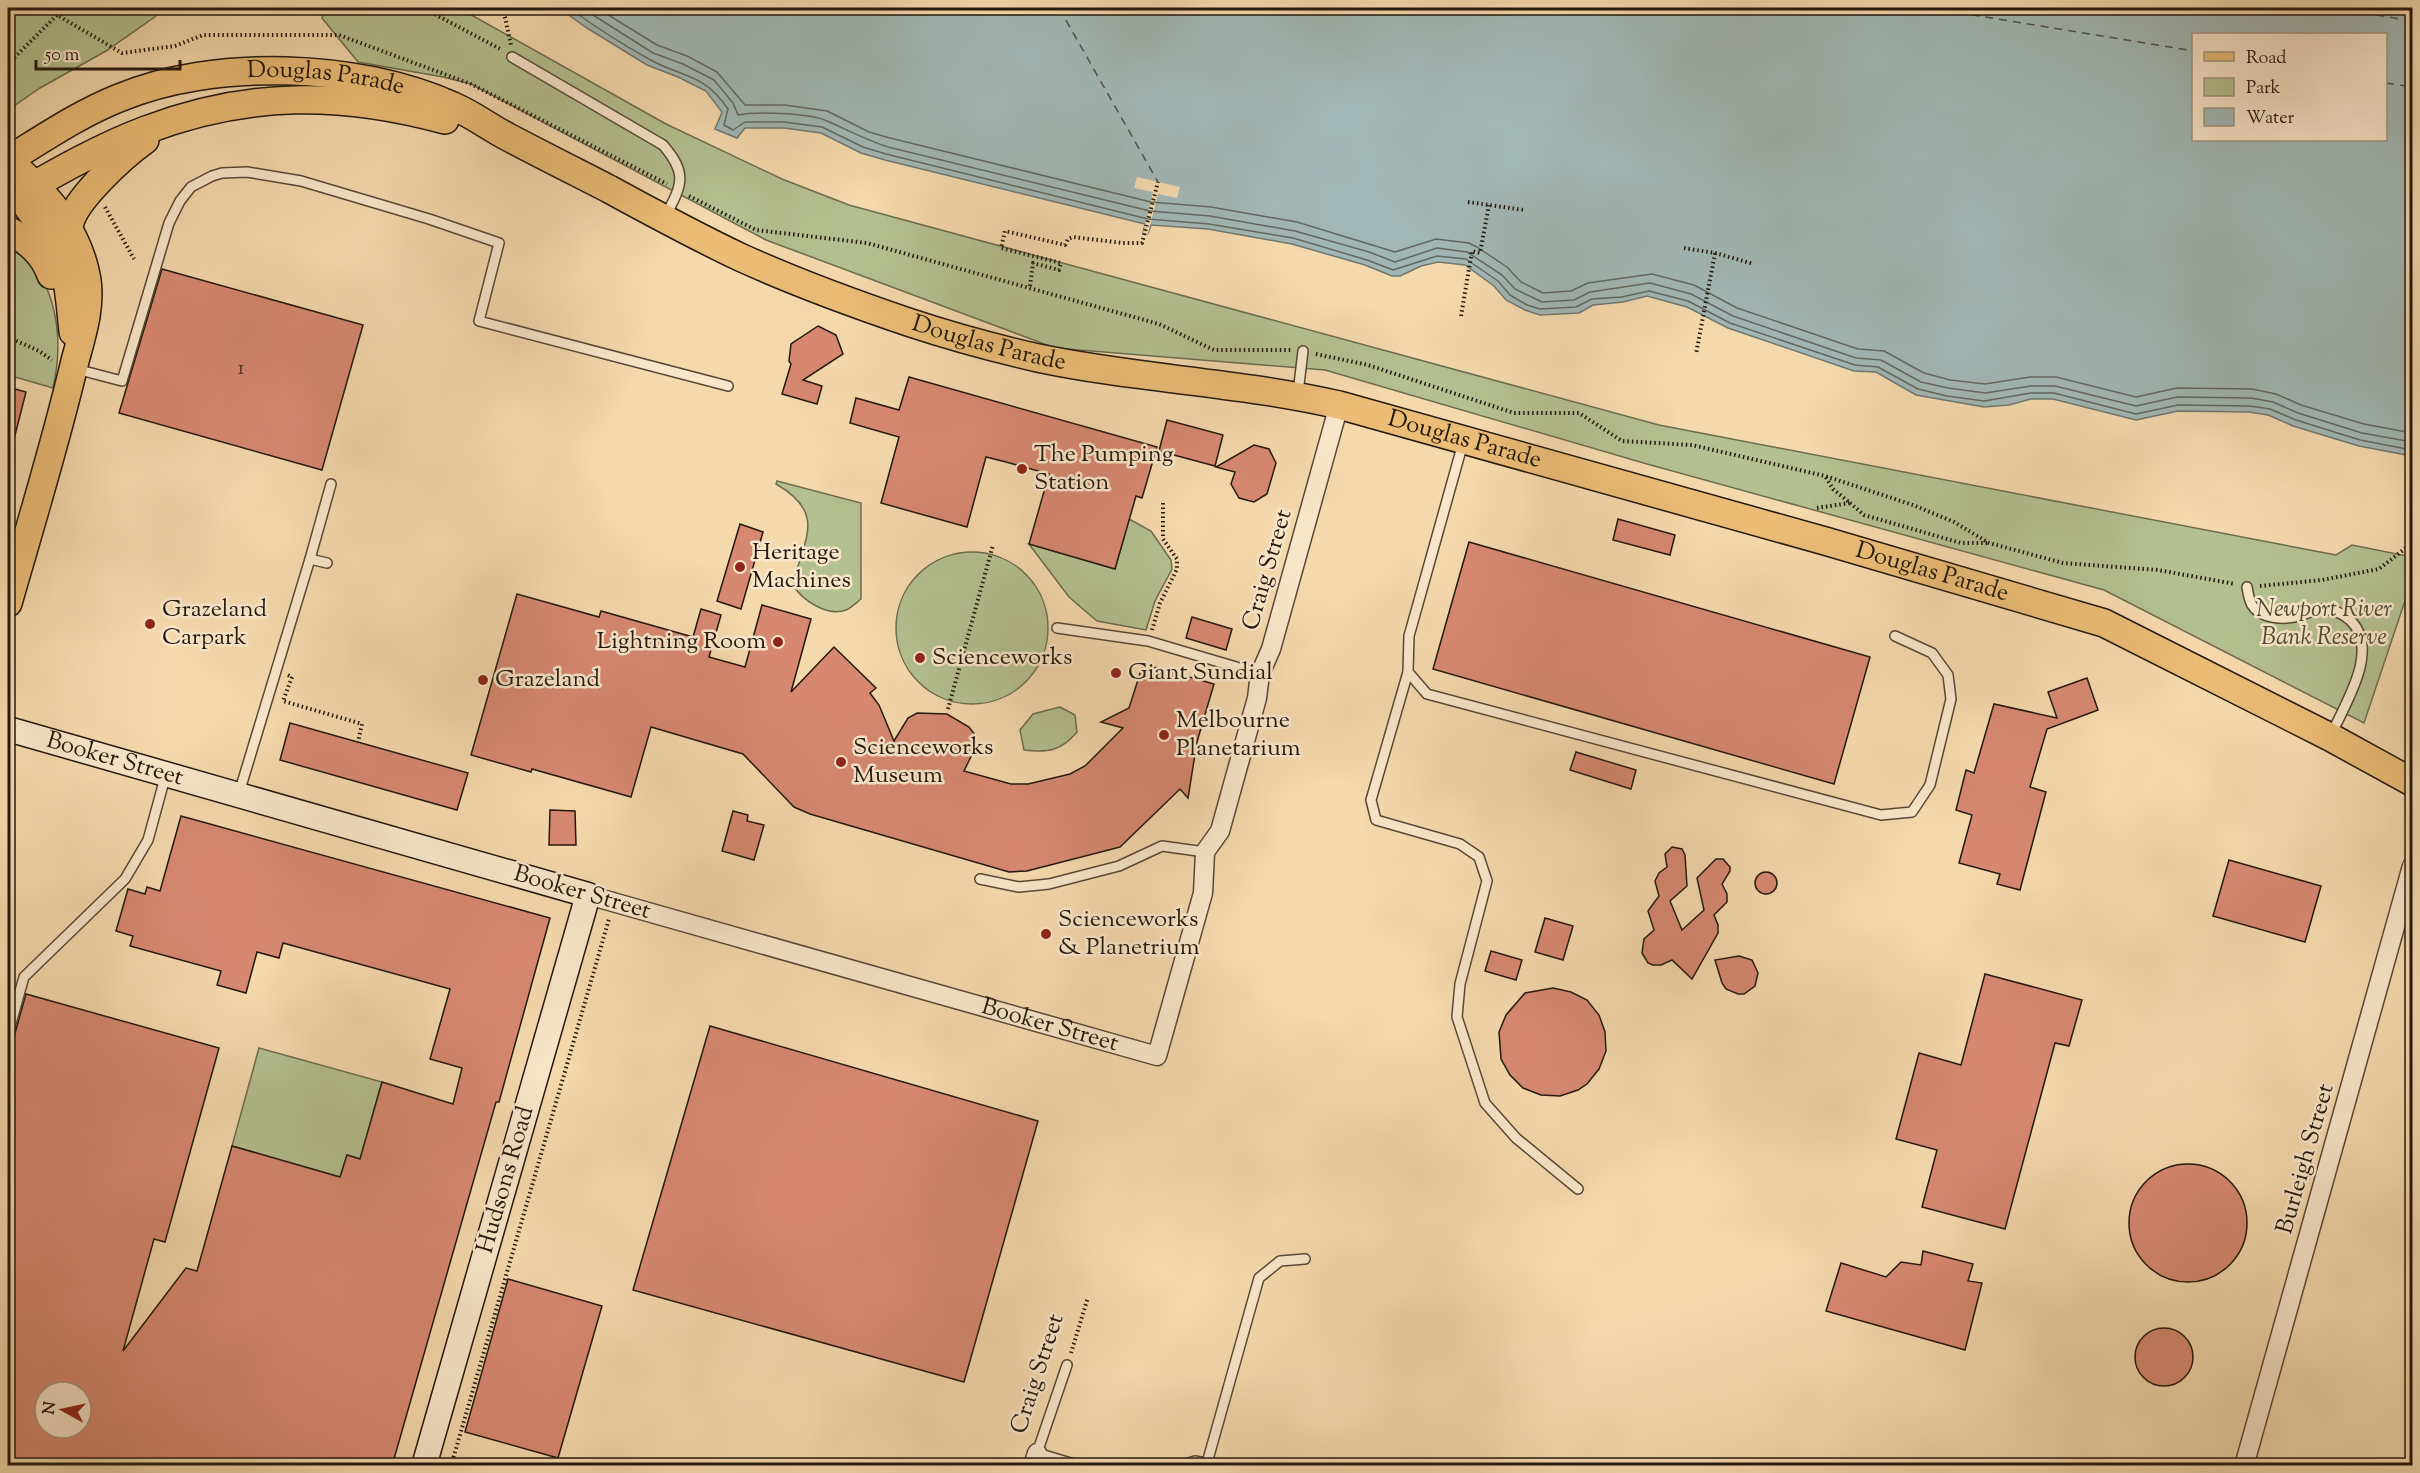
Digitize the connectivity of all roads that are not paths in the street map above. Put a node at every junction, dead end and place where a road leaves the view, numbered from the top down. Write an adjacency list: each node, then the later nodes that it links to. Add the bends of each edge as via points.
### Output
1 (512, 57): 6 (lane, via 663,145 681,175 679,191)
2 (194, 114): 3 (main road, Douglas Parade, via 274,100 339,99 392,107); 5 (main road, Douglas Parade, via 134,135); 7 (main road, via 150,137 121,160 82,201)
3 (507, 137): 4 (main road, Douglas Parade, via 450,104 403,89 330,74 250,72 190,78 122,96); 6 (main road, Douglas Parade)
4 (8, 160): 5 (main road)
5 (20, 193): 7 (main road); 10 (main road, via 61,259 68,284)
6 (664, 218): 12 (main road, Douglas Parade, via 742,258 827,293 968,340 1039,358)
7 (69, 228): 10 (main road, via 88,289 86,318)
8 (8, 230): 10 (main road, via 30,243 45,261)
9 (1303, 351): 12 (lane)
10 (73, 365): 11 (lane, via 122,381 174,211 196,184 222,173 239,171 301,181 499,243 479,321); 19 (main road)
11 (728, 386)
12 (1297, 395): 13 (main road, Douglas Parade)
13 (1340, 405): 14 (main road, Douglas Parade); 23 (street, Craig Street, via 1271,649)
14 (1464, 441): 22 (lane, via 1409,636); 25 (main road, Douglas Parade, via 2104,623)
15 (331, 484): 16 (lane)
16 (310, 559): 17 (lane); 28 (lane)
17 (327, 563)
18 (2247, 587): 25 (lane, via 2251,603 2263,614 2284,618 2330,610 2342,614 2358,629 2363,655)
19 (8, 603)
20 (1057, 628): 23 (lane, via 1149,641)
21 (1895, 636): 22 (lane, via 1932,653 1948,675 1951,699 1929,786 1912,812 1881,815 1427,694)
22 (1408, 672): 35 (lane, via 1371,800 1376,820 1460,844 1479,857 1487,881 1460,984 1457,1017 1485,1103 1516,1138)
23 (1260, 674): 29 (street, Craig Street, via 1257,698 1220,831)
24 (8, 729): 26 (street, Booker Street)
25 (2330, 737): 27 (main road, Douglas Parade)
26 (166, 774): 28 (street, Booker Street); 33 (lane, via 147,840 124,879 24,977)
27 (2412, 782)
28 (238, 795): 32 (street, Booker Street)
29 (1205, 852): 31 (lane, via 1162,846 1119,866 1039,885 1019,887); 34 (street, Craig Street, via 1203,893)
30 (2412, 866): 43 (street, Burleigh Street)
31 (980, 879)
32 (588, 895): 34 (street, Booker Street); 40 (street, Hudsons Road)
33 (8, 1034)
34 (1157, 1056)
35 (1578, 1189)
36 (1305, 1259): 39 (lane, via 1280,1261 1259,1278)
37 (1067, 1365): 38 (lane, Craig Street)
38 (1035, 1459): 41 (lane)
39 (1210, 1464): 42 (lane, via 1195,1461)
40 (424, 1466)
41 (1081, 1466)
42 (1180, 1466)
43 (2244, 1466)

